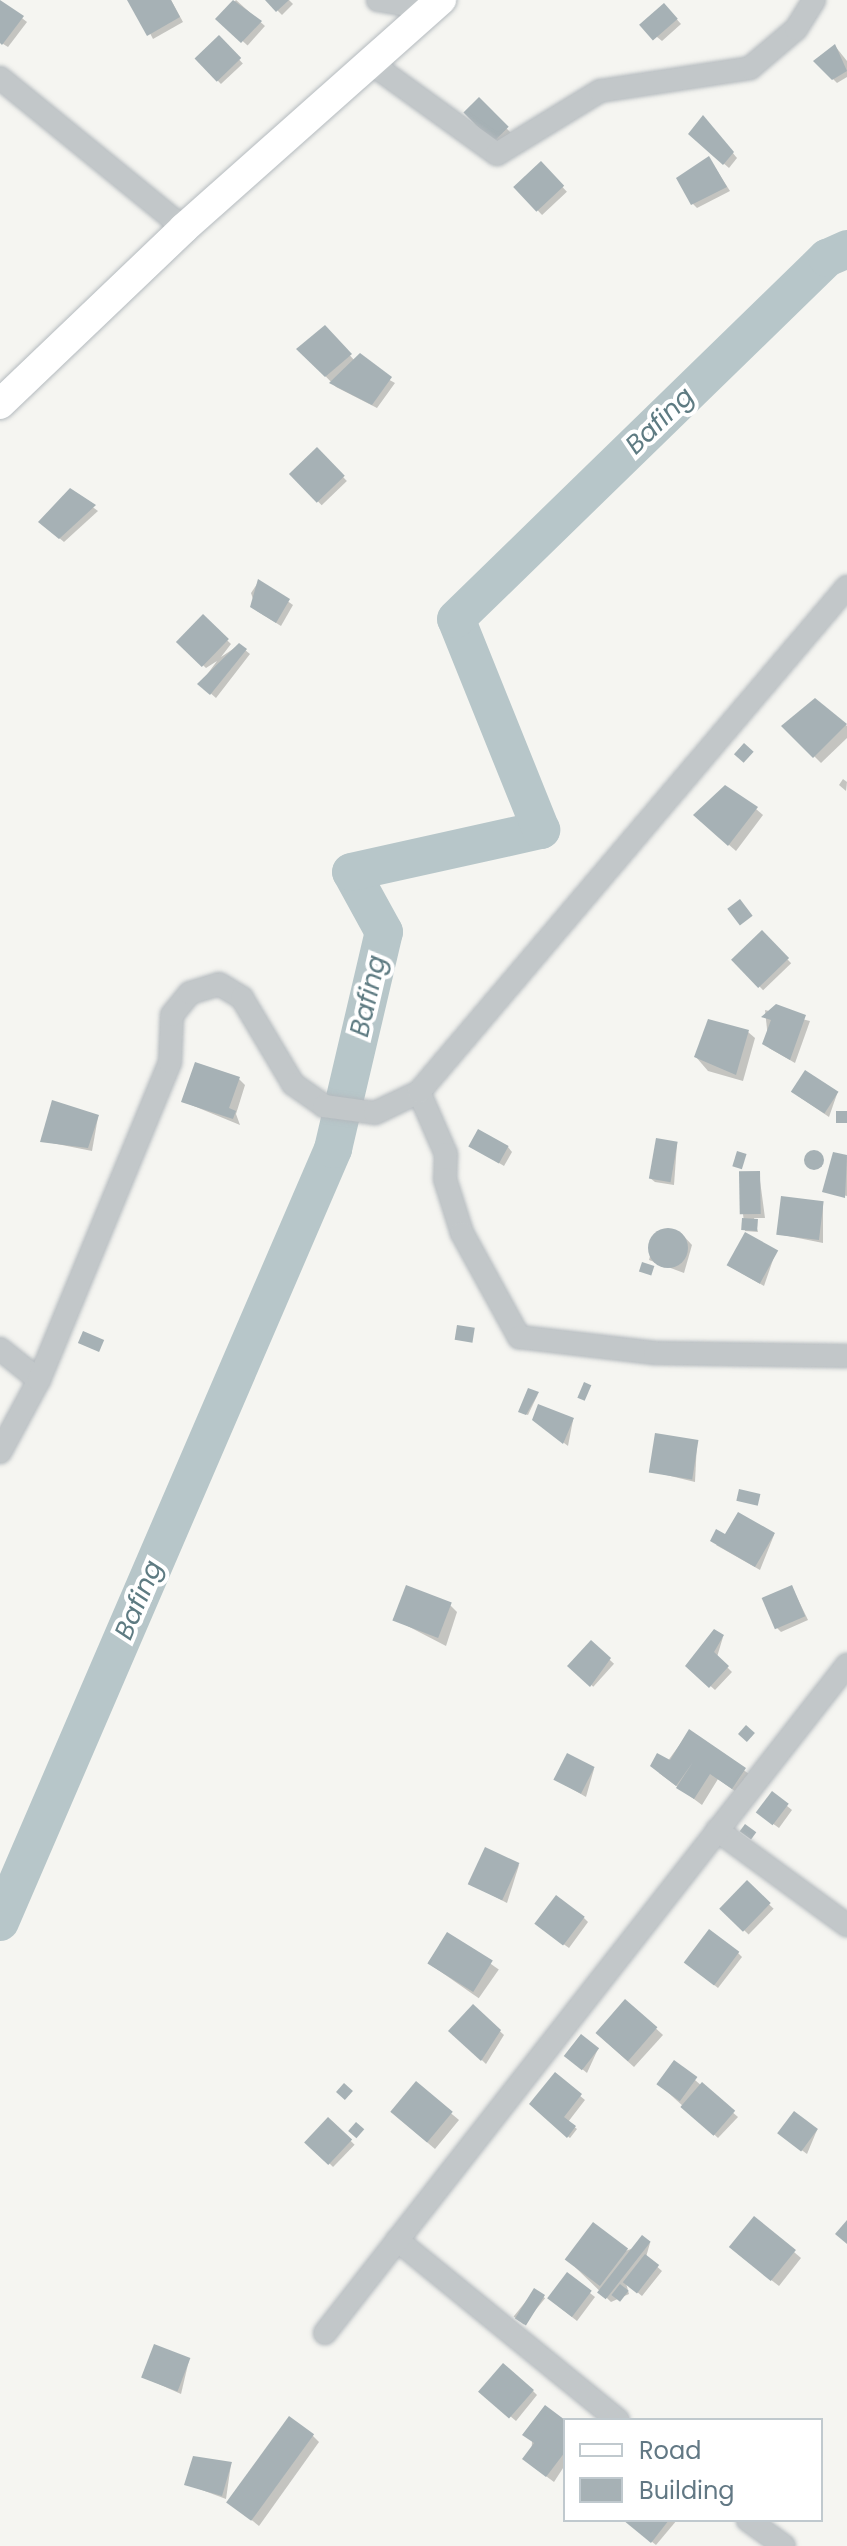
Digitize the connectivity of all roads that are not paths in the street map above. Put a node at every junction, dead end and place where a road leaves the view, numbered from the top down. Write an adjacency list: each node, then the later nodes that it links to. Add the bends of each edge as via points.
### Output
1 (378, 0): 3 (street)
2 (814, 0): 4 (street, via 796,29 750,68 600,91 497,154)
3 (436, 5): 4 (main road)
4 (372, 64): 6 (main road)
5 (0, 78): 6 (street)
6 (184, 228): 7 (main road)
7 (0, 404)
8 (847, 587): 9 (street)
9 (419, 1092): 11 (street, via 446,1154 445,1179 462,1233 519,1337 655,1353); 12 (street, via 375,1113 324,1106 293,1084 242,998 219,984 190,993 172,1015 170,1062)
10 (0, 1349): 12 (street)
11 (847, 1356)
12 (39, 1380): 13 (street)
13 (0, 1452)
14 (847, 1665): 15 (street)
15 (717, 1830): 16 (street); 17 (street)
16 (847, 1925)
17 (397, 2240): 18 (street); 19 (street)
18 (325, 2333)
19 (616, 2418)
20 (751, 2522): 21 (street)
21 (784, 2546)

